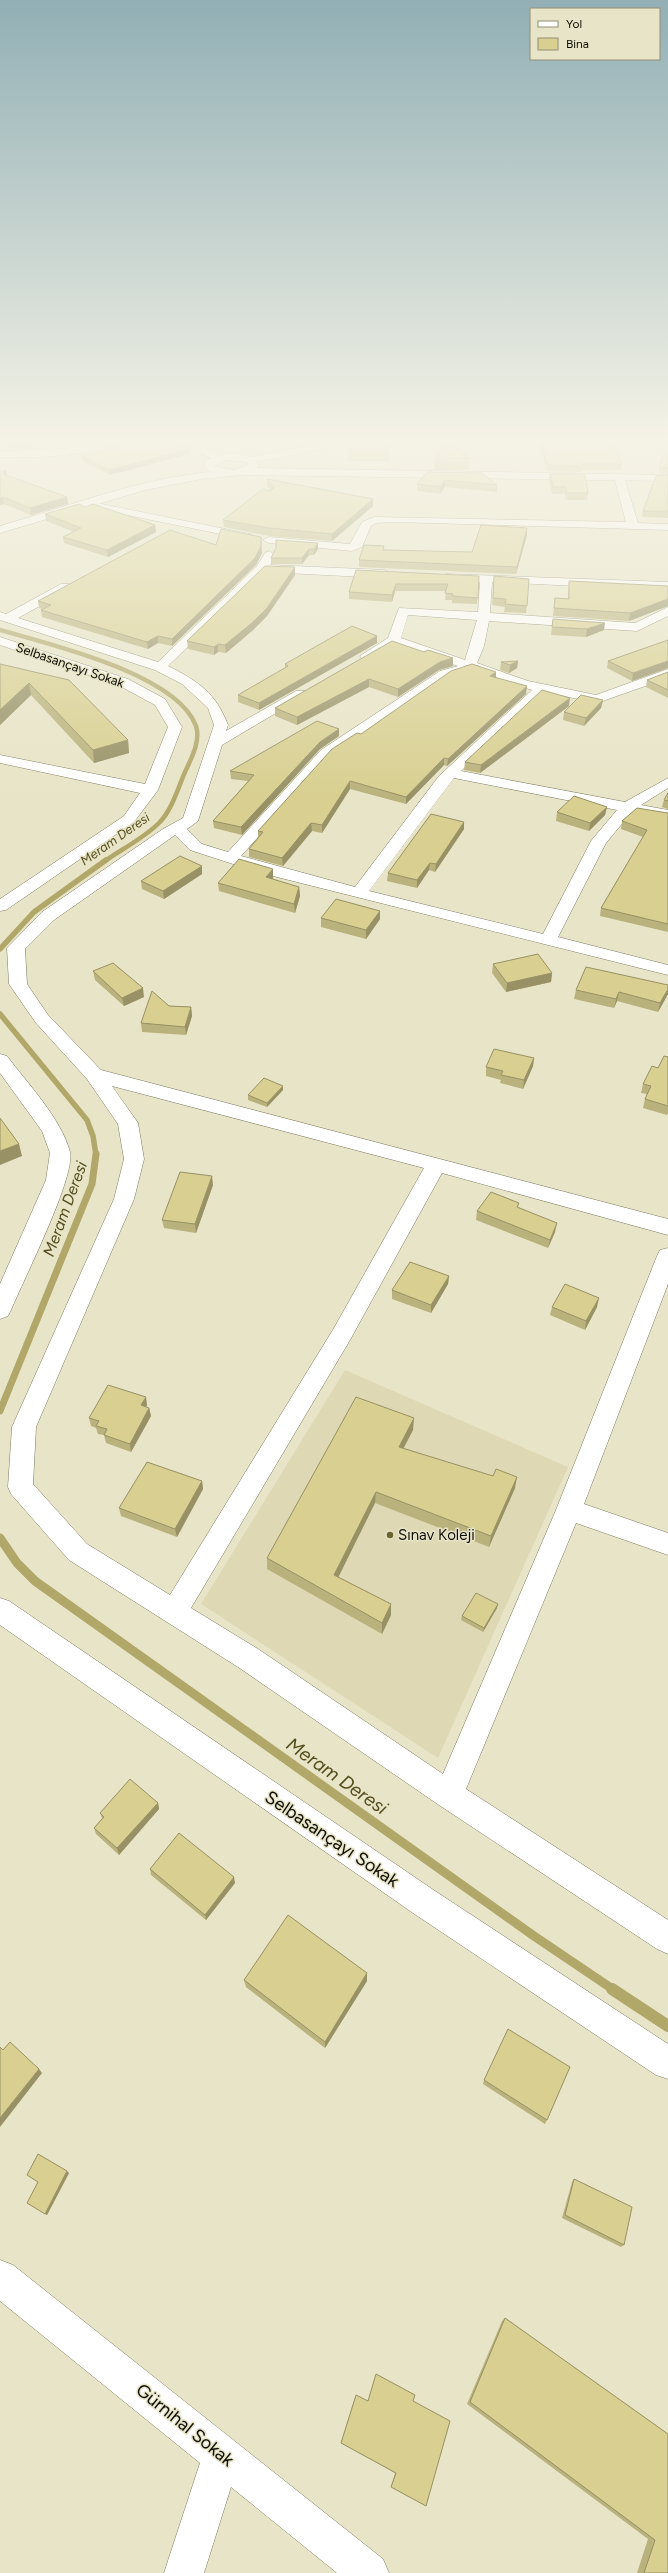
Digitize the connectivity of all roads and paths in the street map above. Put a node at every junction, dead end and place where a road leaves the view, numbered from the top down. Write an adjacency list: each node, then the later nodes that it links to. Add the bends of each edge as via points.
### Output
1 (266, 560): 2 (street)
2 (262, 568): 3 (street); 16 (street)
3 (395, 574)
4 (434, 576): 5 (street)
5 (486, 578): 7 (street); 10 (street)
6 (76, 582): 9 (street)
7 (668, 586)
8 (668, 611): 11 (street)
9 (4, 617): 16 (street)
10 (484, 618): 11 (street, via 637,627); 13 (street, via 403,611); 17 (street, via 478,649)
11 (651, 620): 12 (street)
12 (668, 628)
13 (394, 640): 15 (street); 17 (street)
14 (0, 641): 25 (street, Selbasançayı Sokak, via 123,682 160,702 175,727)
15 (353, 664)
16 (160, 666): 21 (street, via 187,681 214,706 221,725)
17 (468, 667): 20 (street); 29 (street, via 445,674 326,752)
18 (668, 673): 20 (street, via 597,699)
19 (311, 688): 21 (street)
20 (542, 688): 23 (street)
21 (215, 743): 28 (street, via 190,821)
22 (0, 759): 25 (street)
23 (450, 773): 26 (street); 30 (street)
24 (668, 782): 26 (street)
25 (150, 790): 31 (street, Selbasançayı Sokak, via 129,819)
26 (628, 807): 27 (street); 32 (street, via 599,841)
27 (668, 815)
28 (177, 828): 29 (street, via 196,847); 35 (street, via 48,916 16,948 18,984 42,1019)
29 (232, 858): 30 (street, via 267,870)
30 (360, 893): 32 (street)
31 (0, 906)
32 (549, 939): 33 (street)
33 (668, 970)
34 (0, 1060): 39 (street, via 51,1129 60,1153 56,1180)
35 (94, 1075): 36 (street); 43 (street, via 128,1123 134,1159 124,1199 24,1427 20,1487 78,1552)
36 (436, 1165): 37 (street); 43 (street, via 342,1334)
37 (668, 1227)
38 (668, 1256): 40 (street)
39 (0, 1310)
40 (569, 1510): 41 (street); 44 (street)
41 (668, 1544)
42 (0, 1610): 46 (street, Selbasançayı Sokak, via 417,1898)
43 (174, 1612): 44 (street, via 248,1658)
44 (448, 1795): 45 (street)
45 (668, 1938)
46 (668, 2063)
47 (0, 2278): 48 (street, Gürnihal Sokak)
48 (222, 2455): 49 (street); 50 (street, Gürnihal Sokak)
49 (184, 2573)
50 (369, 2573)

